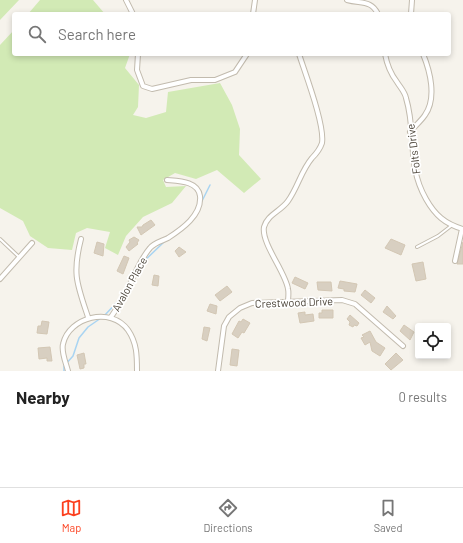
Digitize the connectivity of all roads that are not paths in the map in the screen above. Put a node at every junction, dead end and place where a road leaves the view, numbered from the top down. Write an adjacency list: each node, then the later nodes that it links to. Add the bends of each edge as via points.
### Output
1 (126, 0): 5 (street)
2 (254, 0): 6 (street)
3 (347, 0): 7 (street, via 366,2 375,6)
4 (412, 0): 8 (street)
5 (132, 12)
6 (254, 12)
7 (377, 12)
8 (411, 12)
9 (138, 56): 10 (street, via 137,70 143,86 152,89 191,80 215,80 235,72)
10 (246, 56)
11 (300, 56): 25 (street, via 317,114 322,142 282,209 269,217 264,228 266,240 288,288)
12 (386, 56): 14 (street, Folts Drive, via 389,70 406,95)
13 (424, 56): 14 (street, via 429,73 431,99 426,114)
14 (410, 132): 16 (street, Folts Drive, via 418,182 434,213)
15 (167, 180): 27 (street, Avalon Place, via 184,182 196,188 200,193 198,208 188,223 151,247 137,266 125,294)
16 (451, 226): 17 (street, Folts Drive); 21 (lane)
17 (463, 229): 23 (street)
18 (0, 239): 22 (lane)
19 (81, 239): 26 (street, via 76,258 76,280)
20 (32, 243): 22 (street)
21 (418, 247)
22 (19, 257): 24 (street)
23 (455, 261)
24 (0, 279)
25 (288, 302): 28 (street, Crestwood Drive, via 342,300 355,304); 31 (street, Crestwood Drive, via 252,303 229,317 221,340)
26 (88, 317): 27 (street); 29 (street, via 70,329 65,337 62,346)
27 (111, 317): 30 (street, via 127,329 136,348)
28 (403, 346)
29 (68, 371)
30 (137, 371)
31 (218, 371)

